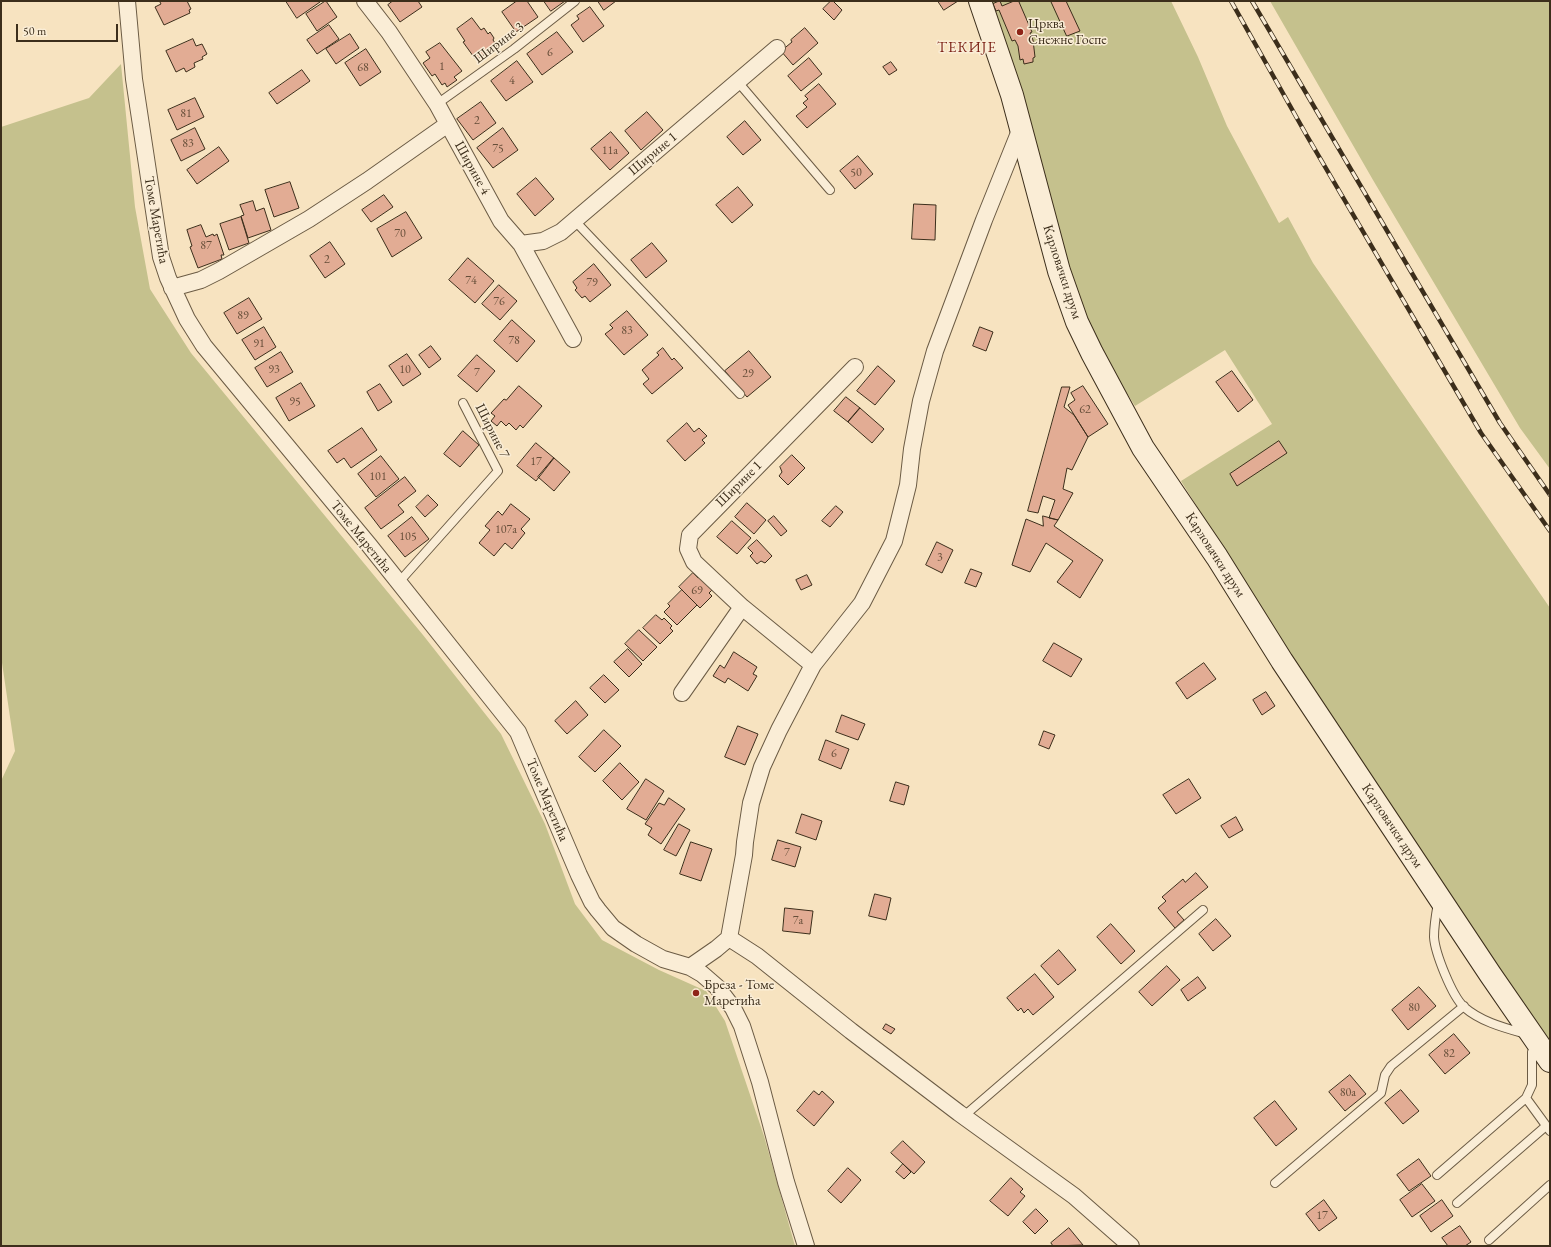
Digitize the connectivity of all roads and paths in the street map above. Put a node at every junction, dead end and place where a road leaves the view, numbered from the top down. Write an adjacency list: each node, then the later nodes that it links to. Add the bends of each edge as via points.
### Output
1 (127, 1): 13 (street, Томе Маретића, via 134,79 157,236 164,268)
2 (365, 1): 7 (street, Ширине 4)
3 (575, 1): 7 (lane, Ширине 3)
4 (980, 1): 9 (main road, Карловачки друм)
5 (778, 48): 6 (street, Ширине 1)
6 (738, 82): 10 (lane); 11 (street, Ширине 1)
7 (437, 104): 8 (street, Ширине 4)
8 (448, 124): 12 (street, Ширине 4, via 501,221); 13 (street, via 309,219 213,274)
9 (1021, 128): 20 (street, via 935,351 921,401 908,485 894,541 862,603); 22 (main road, Карловачки друм, via 1059,271 1077,322 1143,448)
10 (830, 190)
11 (575, 221): 12 (street, Ширине 1, via 561,232 543,240); 16 (lane)
12 (521, 244): 14 (street, Ширине 4)
13 (172, 288): 18 (street, Томе Маретића, via 204,346)
14 (572, 339)
15 (855, 368): 19 (street, Ширине 1, via 690,535 688,549 694,562)
16 (740, 394)
17 (463, 403): 18 (lane, Ширине 7, via 498,471)
18 (399, 582): 25 (street, Томе Маретића, via 518,732 579,874 598,910 613,928 636,944 669,962)
19 (742, 607): 20 (street, Ширине 1); 21 (street)
20 (813, 665): 24 (street, via 762,767 753,796)
21 (682, 693)
22 (1439, 896): 26 (lane, via 1434,938 1452,989); 27 (main road, Карловачки друм)
23 (1203, 910): 30 (lane)
24 (729, 938): 25 (street); 30 (street, via 757,956)
25 (690, 967): 37 (street, Томе Маретића, via 718,987 742,1026)
26 (1464, 1006): 27 (lane, via 1492,1023); 33 (lane, via 1391,1066 1385,1075 1381,1093)
27 (1535, 1040): 28 (main road, Карловачки друм); 29 (lane, via 1532,1052 1532,1085)
28 (1550, 1061)
29 (1526, 1098): 31 (lane); 32 (lane)
30 (964, 1116): 38 (street, via 1074,1196)
31 (1548, 1129): 35 (lane)
32 (1437, 1175)
33 (1274, 1183)
34 (1550, 1186): 36 (lane)
35 (1457, 1202)
36 (1489, 1240)
37 (806, 1246)
38 (1131, 1246)

